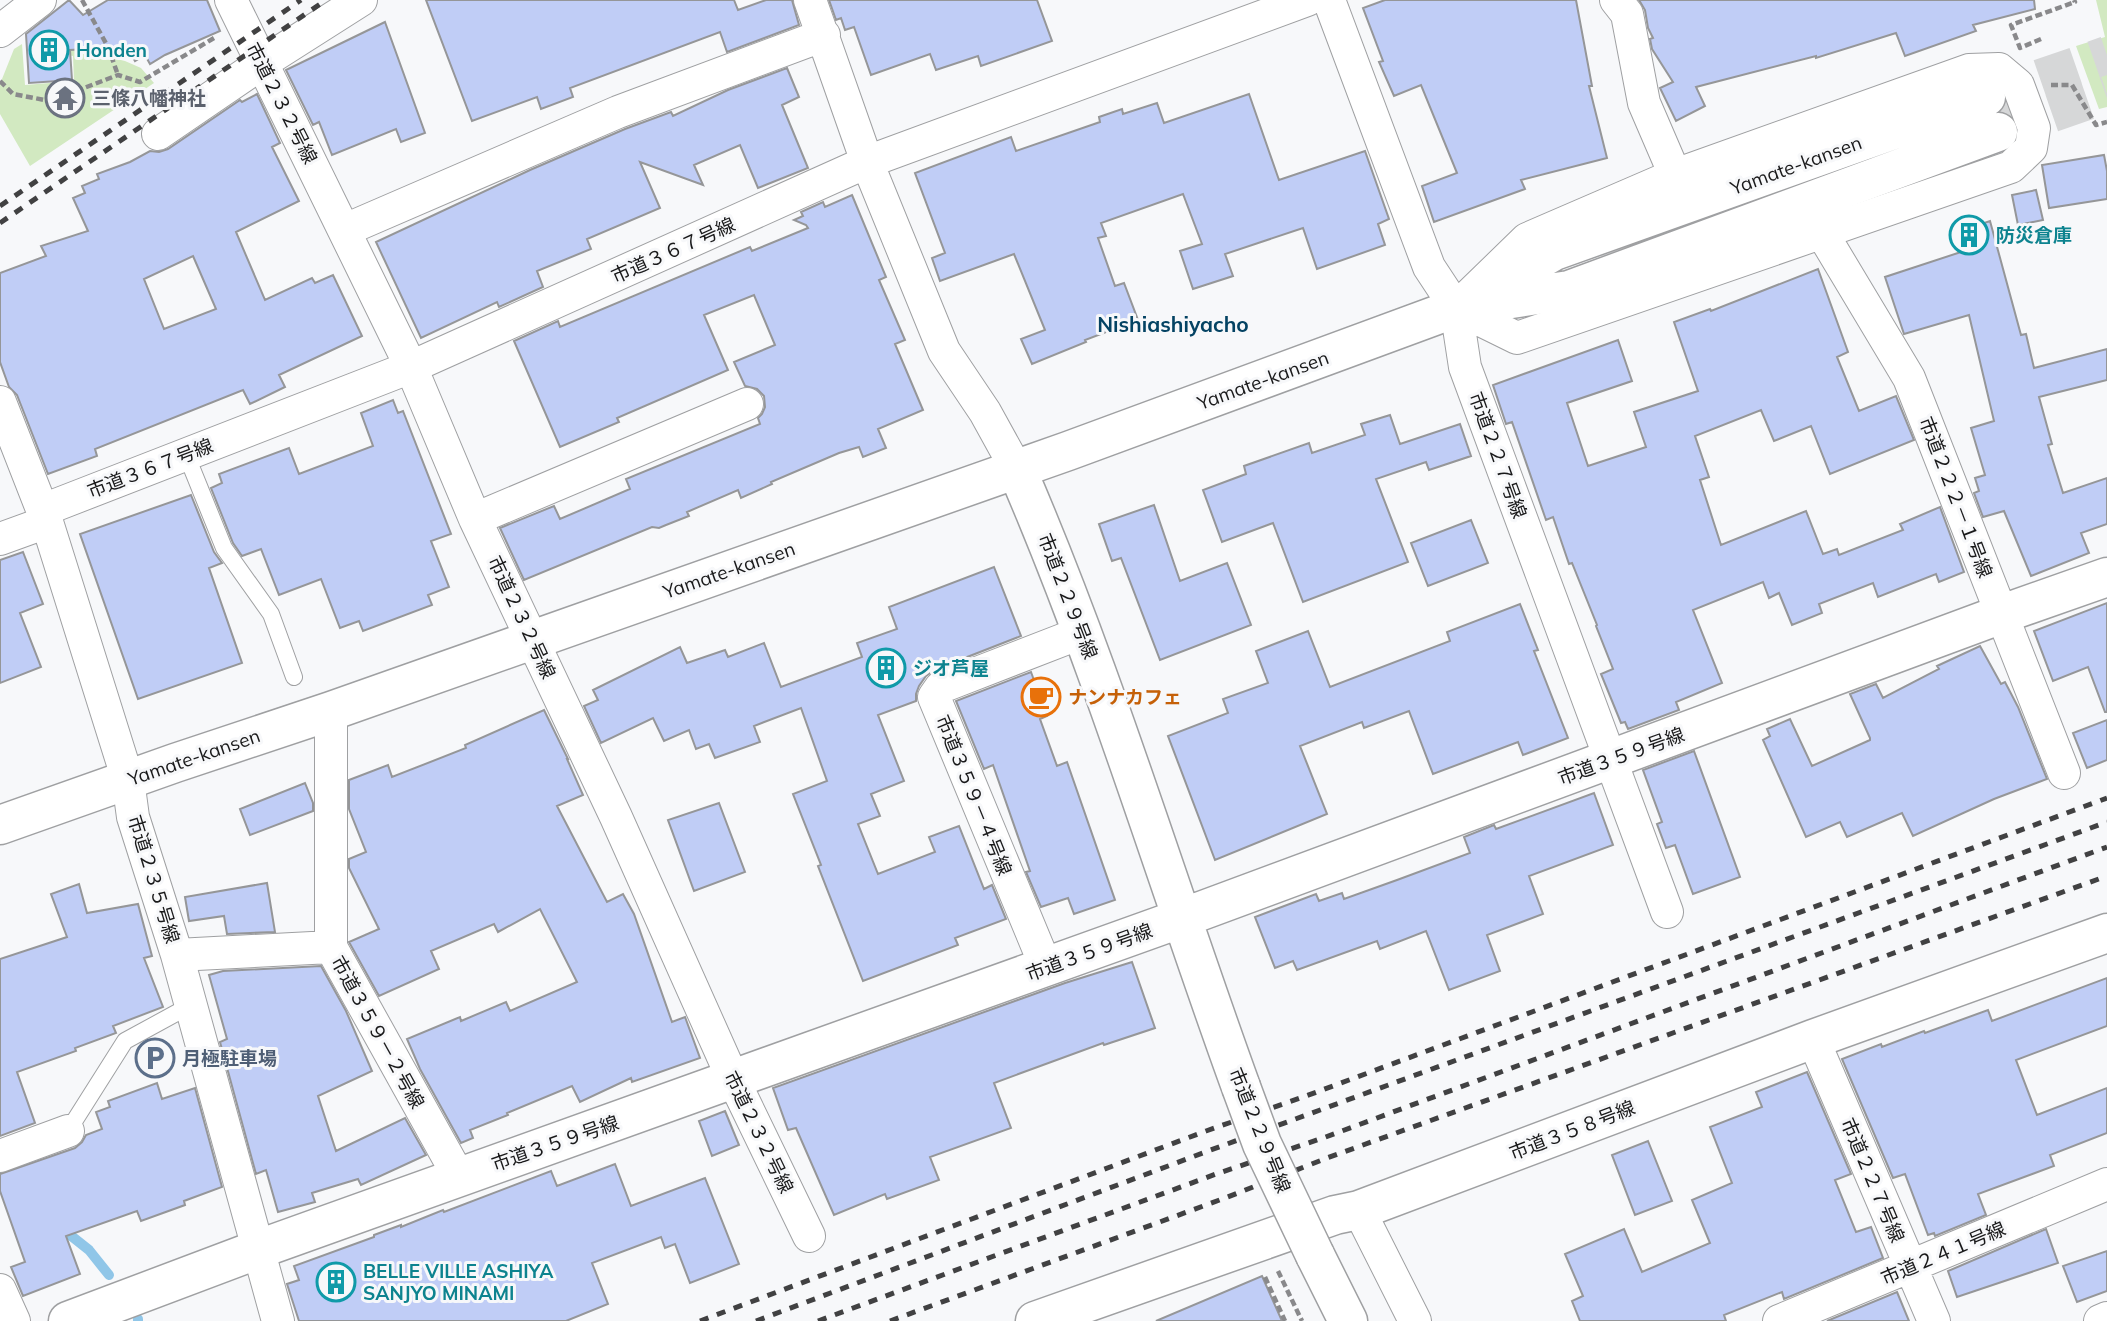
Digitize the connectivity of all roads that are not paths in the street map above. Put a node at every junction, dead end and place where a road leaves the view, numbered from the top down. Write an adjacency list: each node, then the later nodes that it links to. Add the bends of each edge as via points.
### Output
1 (40, 0): 8 (street)
2 (361, 0): 10 (street)
3 (810, 0): 9 (street, 市道２２９号線)
4 (1307, 0): 13 (street, 市道３６７号線)
5 (1329, 0): 17 (street, 市道２２７号線, via 1429,267)
6 (1616, 0): 14 (street, via 1627,15 1644,103)
7 (235, 9): 10 (street, 市道２３２号線)
8 (8, 17)
9 (824, 36): 13 (street, 市道２２９号線); 15 (street, via 618,112)
10 (262, 63): 12 (street); 15 (street, 市道２３２号線)
11 (1992, 114): 17 (street, Yamate-kansen, via 1553,251)
12 (158, 134)
13 (867, 162): 18 (street, 市道３６７号線); 22 (street, 市道２２９号線, via 944,351)
14 (1675, 175): 16 (street, via 1969,70 1999,69 2018,85 2034,128 2031,148 2011,167); 17 (street, via 1527,239)
15 (345, 230): 18 (street, 市道２３２号線)
16 (1822, 233): 17 (street, via 1517,338); 27 (street, 市道２２２－１号線, via 1909,378)
17 (1456, 308): 22 (street, Yamate-kansen); 32 (street, 市道２２７号線, via 1465,367)
18 (411, 367): 21 (street, 市道３６７号線); 24 (street, 市道２３２号線)
19 (0, 402): 23 (street, 市道２３５号線)
20 (747, 404): 24 (street)
21 (186, 454): 23 (street, 市道３６７号線); 30 (lane, via 224,548 271,614)
22 (1017, 470): 28 (street, 市道２２９号線); 29 (street, Yamate-kansen)
23 (45, 516): 25 (street, 市道３６７号線); 34 (street, 市道２３５号線)
24 (475, 519): 29 (street, 市道２３２号線)
25 (0, 539)
26 (2107, 577): 27 (street, 市道３５９号線)
27 (2002, 614): 32 (street, 市道３５９号線); 33 (street, 市道２２２－１号線)
28 (1083, 632): 37 (street, 市道２２９号線); 41 (street, 市道３５９－４号線, via 941,687 934,697)
29 (533, 639): 31 (street, Yamate-kansen); 44 (street, 市道２３２号線)
30 (294, 677)
31 (331, 711): 34 (street, Yamate-kansen); 39 (street, 市道３５９－２号線)
32 (1611, 760): 36 (street, 市道２２７号線); 37 (street, 市道３５９号線)
33 (2064, 773)
34 (128, 779): 35 (street, Yamate-kansen); 40 (street, 市道２３５号線, via 133,817)
35 (0, 825)
36 (1667, 912)
37 (1182, 918): 41 (street, 市道３５９号線); 59 (street, 市道２２９号線, bridge, via 1262,1144)
38 (2107, 933): 43 (street, 市道３５８号線)
39 (331, 947): 40 (street); 47 (street, 市道３５９－２号線)
40 (177, 955): 42 (street, 市道２３５号線)
41 (1046, 967): 44 (street, 市道３５９号線)
42 (191, 1005): 45 (lane, via 125,1041); 51 (street, 市道２３５号線)
43 (1813, 1039): 49 (street, 市道３５８号線); 52 (street, 市道２２７号線)
44 (733, 1079): 47 (street, 市道３５９号線); 50 (street, 市道２３２号線)
45 (68, 1131): 46 (street)
46 (0, 1156)
47 (458, 1177): 51 (street, 市道３５９号線)
48 (2107, 1184): 52 (street, 市道２４１号線)
49 (1359, 1210): 58 (street, 市道３５８号線, via 1335,1215 1263,1257); 60 (street)
50 (809, 1236)
51 (259, 1249): 56 (street, 市道３５９号線); 57 (street, 市道２３５号線)
52 (1911, 1267): 61 (street, 市道２４１号線); 62 (street, 市道２２７号線)
53 (0, 1290): 55 (street)
54 (2107, 1318): 63 (street)
55 (13, 1321)
56 (68, 1321)
57 (278, 1321)
58 (1035, 1321)
59 (1348, 1321)
60 (1415, 1321)
61 (1779, 1321)
62 (1934, 1321)
63 (2100, 1321)

